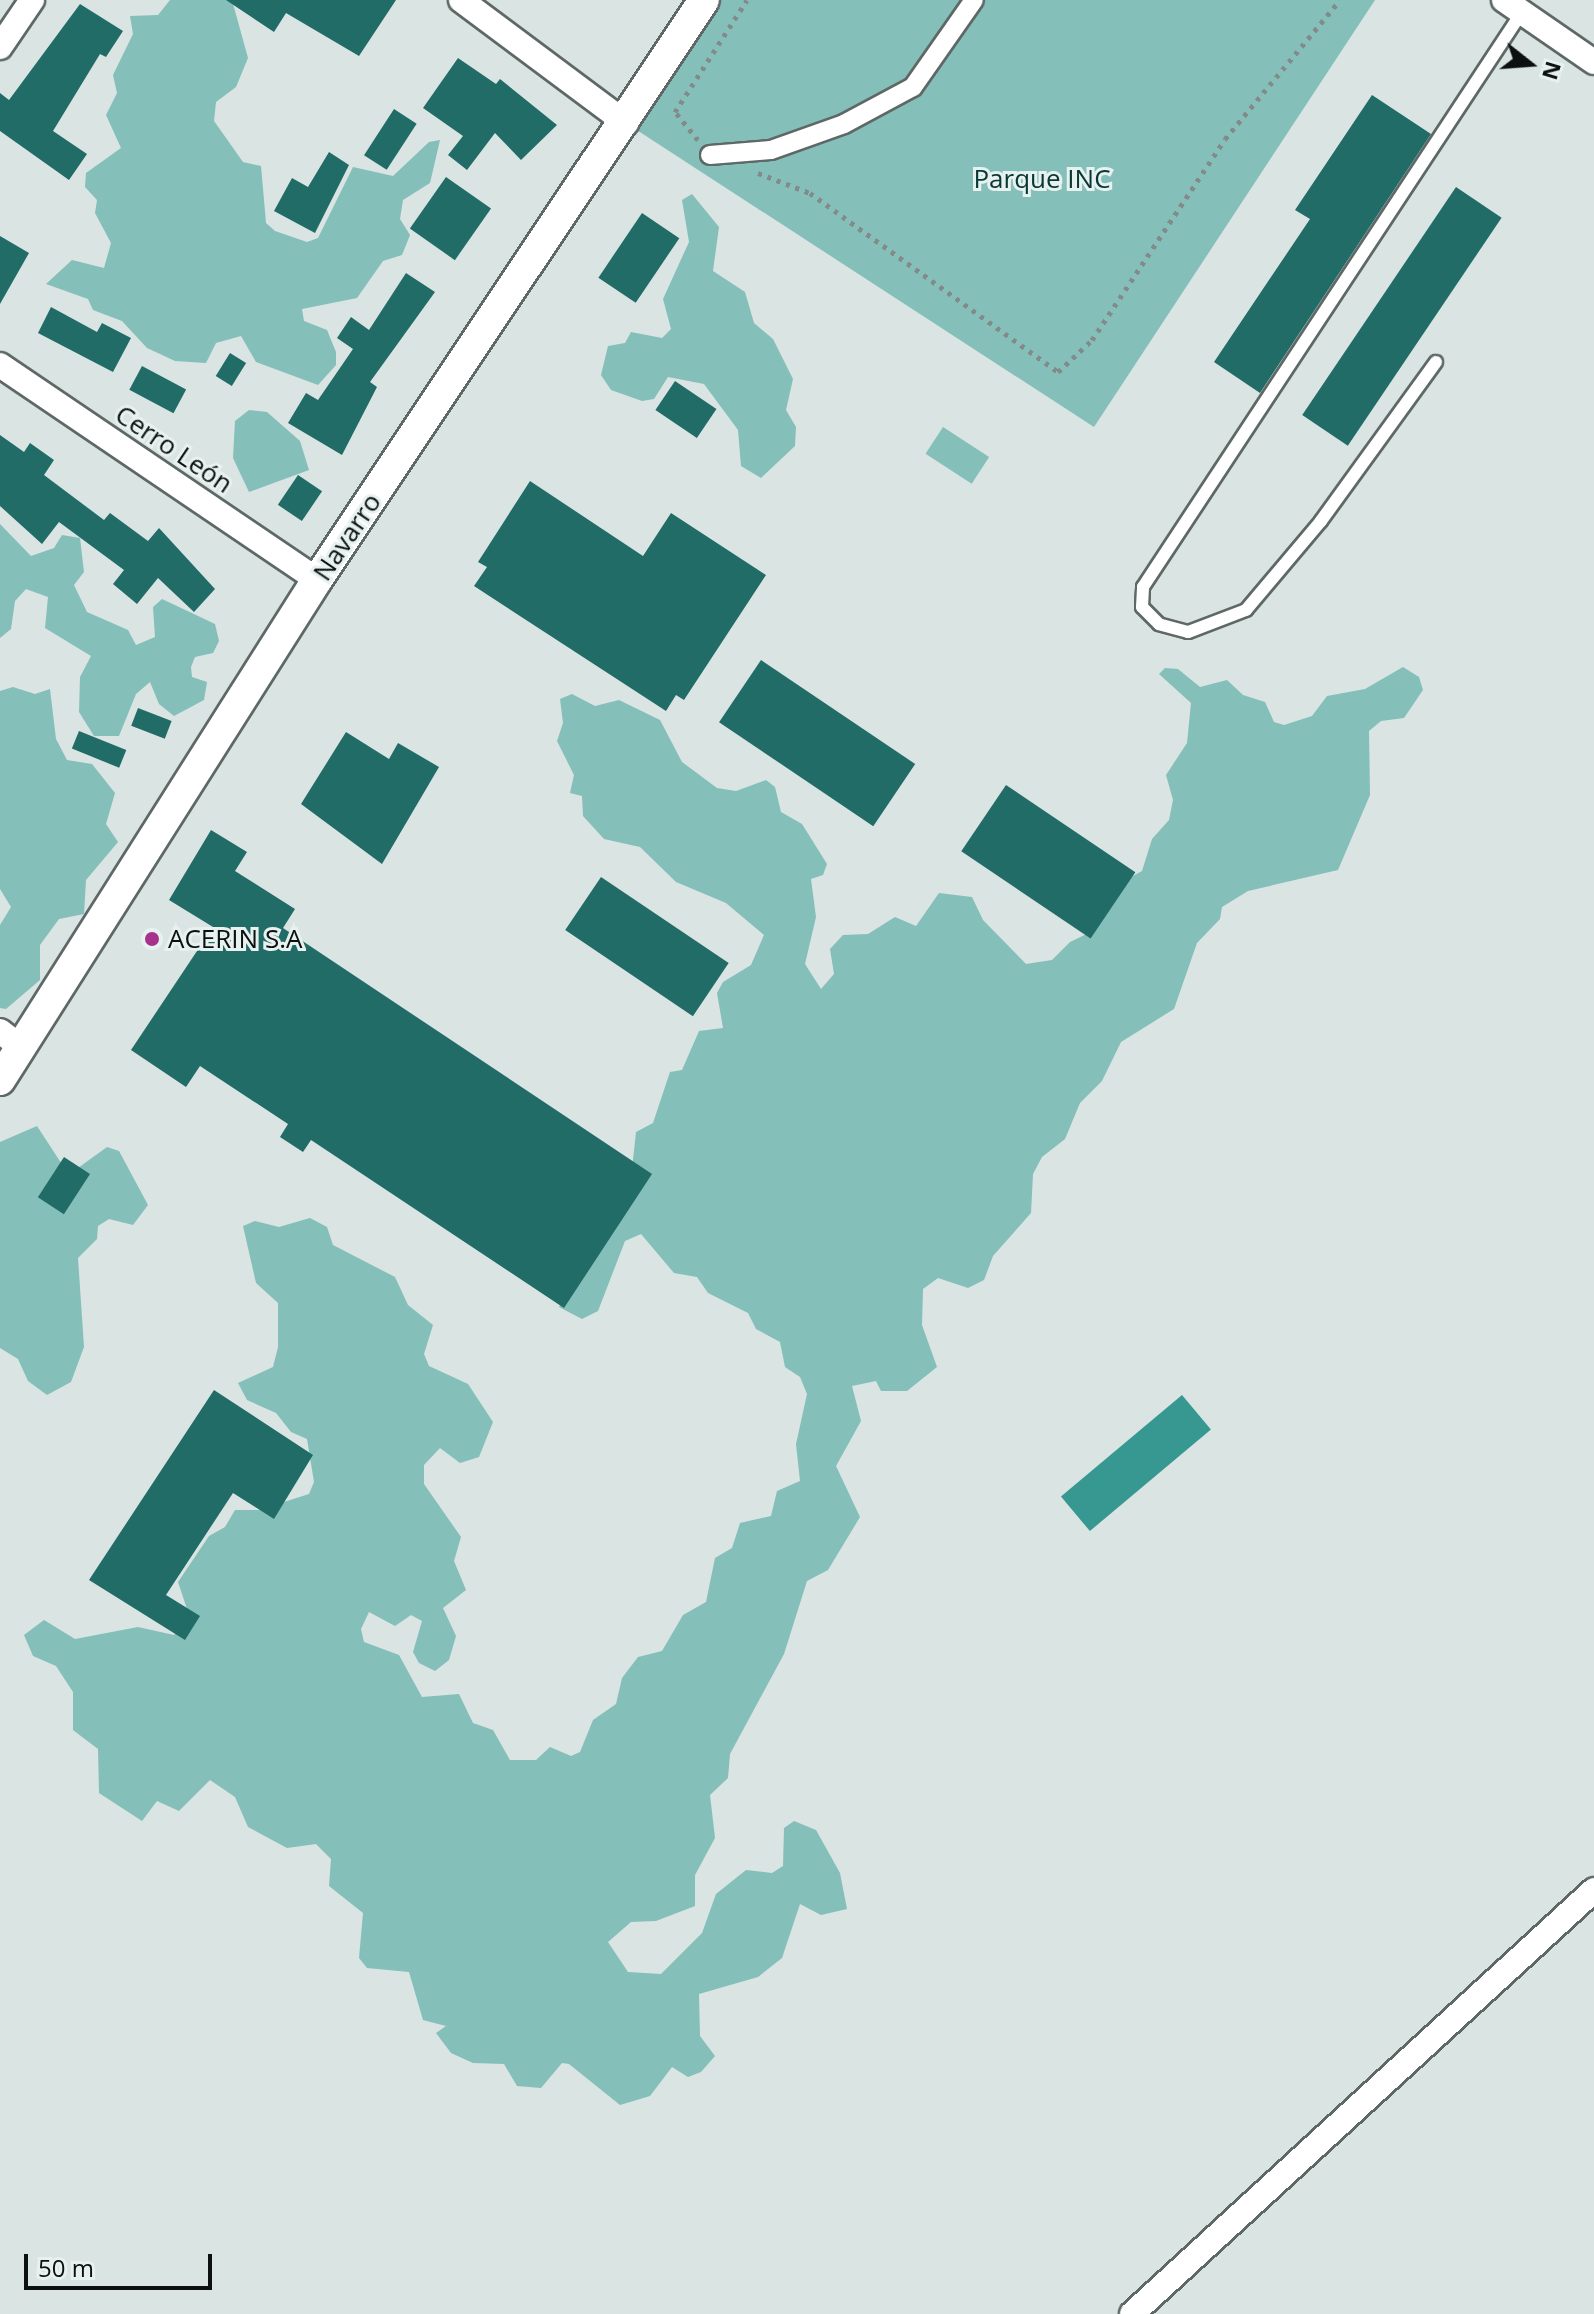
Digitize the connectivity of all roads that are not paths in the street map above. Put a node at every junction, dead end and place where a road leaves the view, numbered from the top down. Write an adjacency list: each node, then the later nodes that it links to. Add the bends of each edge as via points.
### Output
1 (32, 0): 6 (street)
2 (461, 0): 8 (street)
3 (704, 0): 8 (street, Navarro)
4 (974, 0): 9 (street, via 913,87 844,124 771,150)
5 (1513, 6): 7 (street); 10 (lane, via 1143,587 1142,607 1159,624 1188,632 1246,610 1321,521)
6 (0, 47)
7 (1594, 62)
8 (626, 123): 12 (street, Navarro)
9 (710, 155)
10 (1436, 362)
11 (0, 365): 12 (street, Cerro León)
12 (317, 580): 13 (street, Navarro)
13 (11, 1040): 14 (street, Navarro)
14 (0, 1080)
15 (1594, 1890): 16 (street)
16 (1132, 2314)

